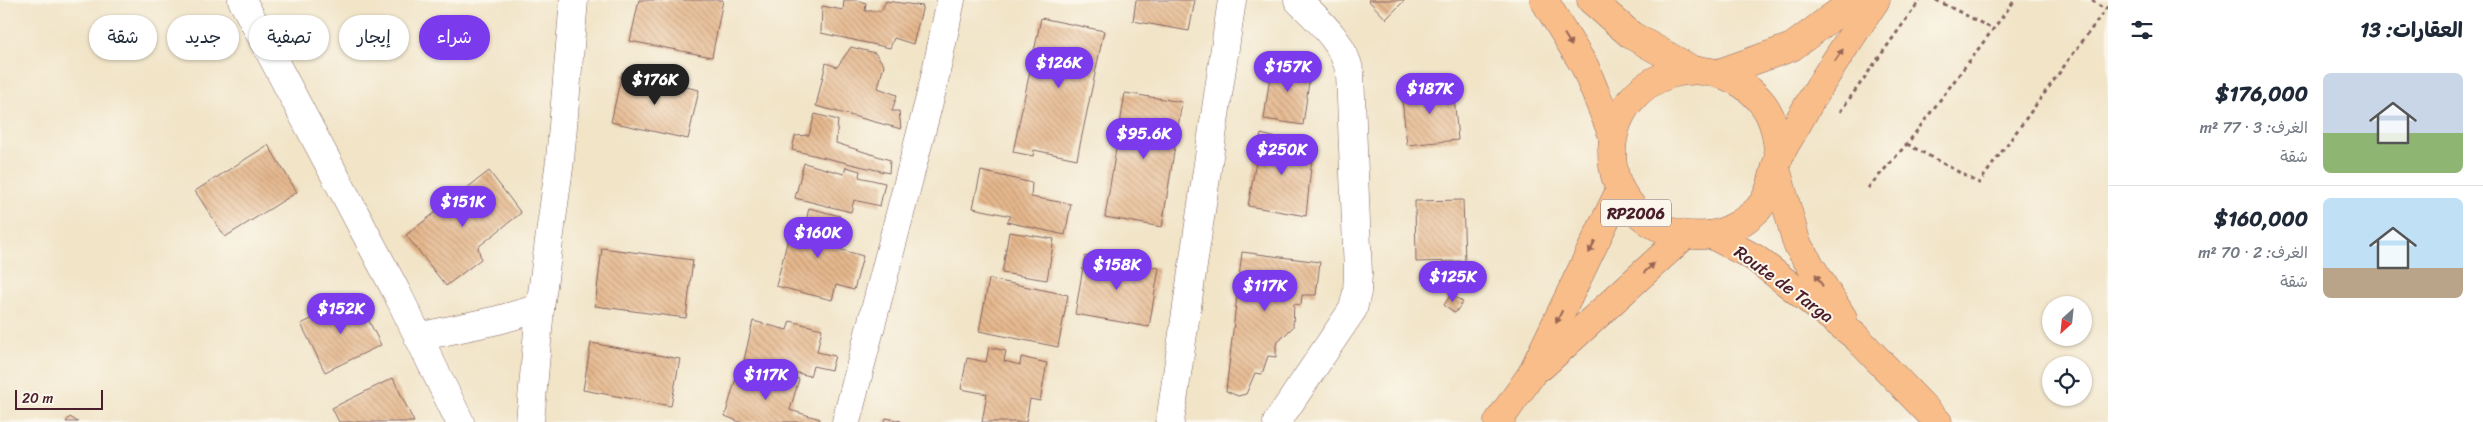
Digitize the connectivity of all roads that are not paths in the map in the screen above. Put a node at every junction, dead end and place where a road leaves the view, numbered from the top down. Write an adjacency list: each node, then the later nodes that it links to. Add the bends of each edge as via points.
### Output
1 (242, 0): 19 (street)
2 (574, 0): 17 (street, via 560,160)
3 (951, 0): 23 (street, via 933,86)
4 (1232, 0): 24 (street)
5 (1298, 0): 25 (street, via 1333,36 1346,55 1350,73 1358,273 1353,309)
6 (1544, 0): 12 (main road, RP2006, one-way to 12, via 1585,67)
7 (1591, 0): 10 (main road, RP2006, via 1631,35)
8 (1855, 0): 11 (main road, via 1792,48)
9 (1876, 0): 13 (main road, one-way to 9, via 1820,83)
10 (1691, 69): 11 (main road, RP2006); 12 (main road, RP2006, via 1664,75 1640,90 1622,111)
11 (1719, 73): 13 (main road, RP2006, via 1744,85 1763,105 1776,130)
12 (1612, 136): 14 (main road, RP2006, via 1612,164)
13 (1778, 163): 15 (main road, RP2006, via 1773,185 1759,208 1738,225); 18 (main road, Route de Targa / RP2006, one-way to 13, via 1797,244)
14 (1620, 190): 16 (main road, RP2006, via 1636,213 1658,228); 20 (main road, one-way to 20)
15 (1712, 235): 16 (main road, RP2006); 18 (main road, Route de Targa / RP2006, via 1755,258)
16 (1684, 236): 20 (main road, one-way to 16)
17 (540, 308): 19 (street); 22 (street)
18 (1855, 336): 27 (main road, Route de Targa / RP2006)
19 (418, 337): 21 (street)
20 (1531, 375): 26 (main road)
21 (460, 422)
22 (530, 422)
23 (846, 422)
24 (1170, 422)
25 (1277, 422)
26 (1498, 422)
27 (1938, 422)

